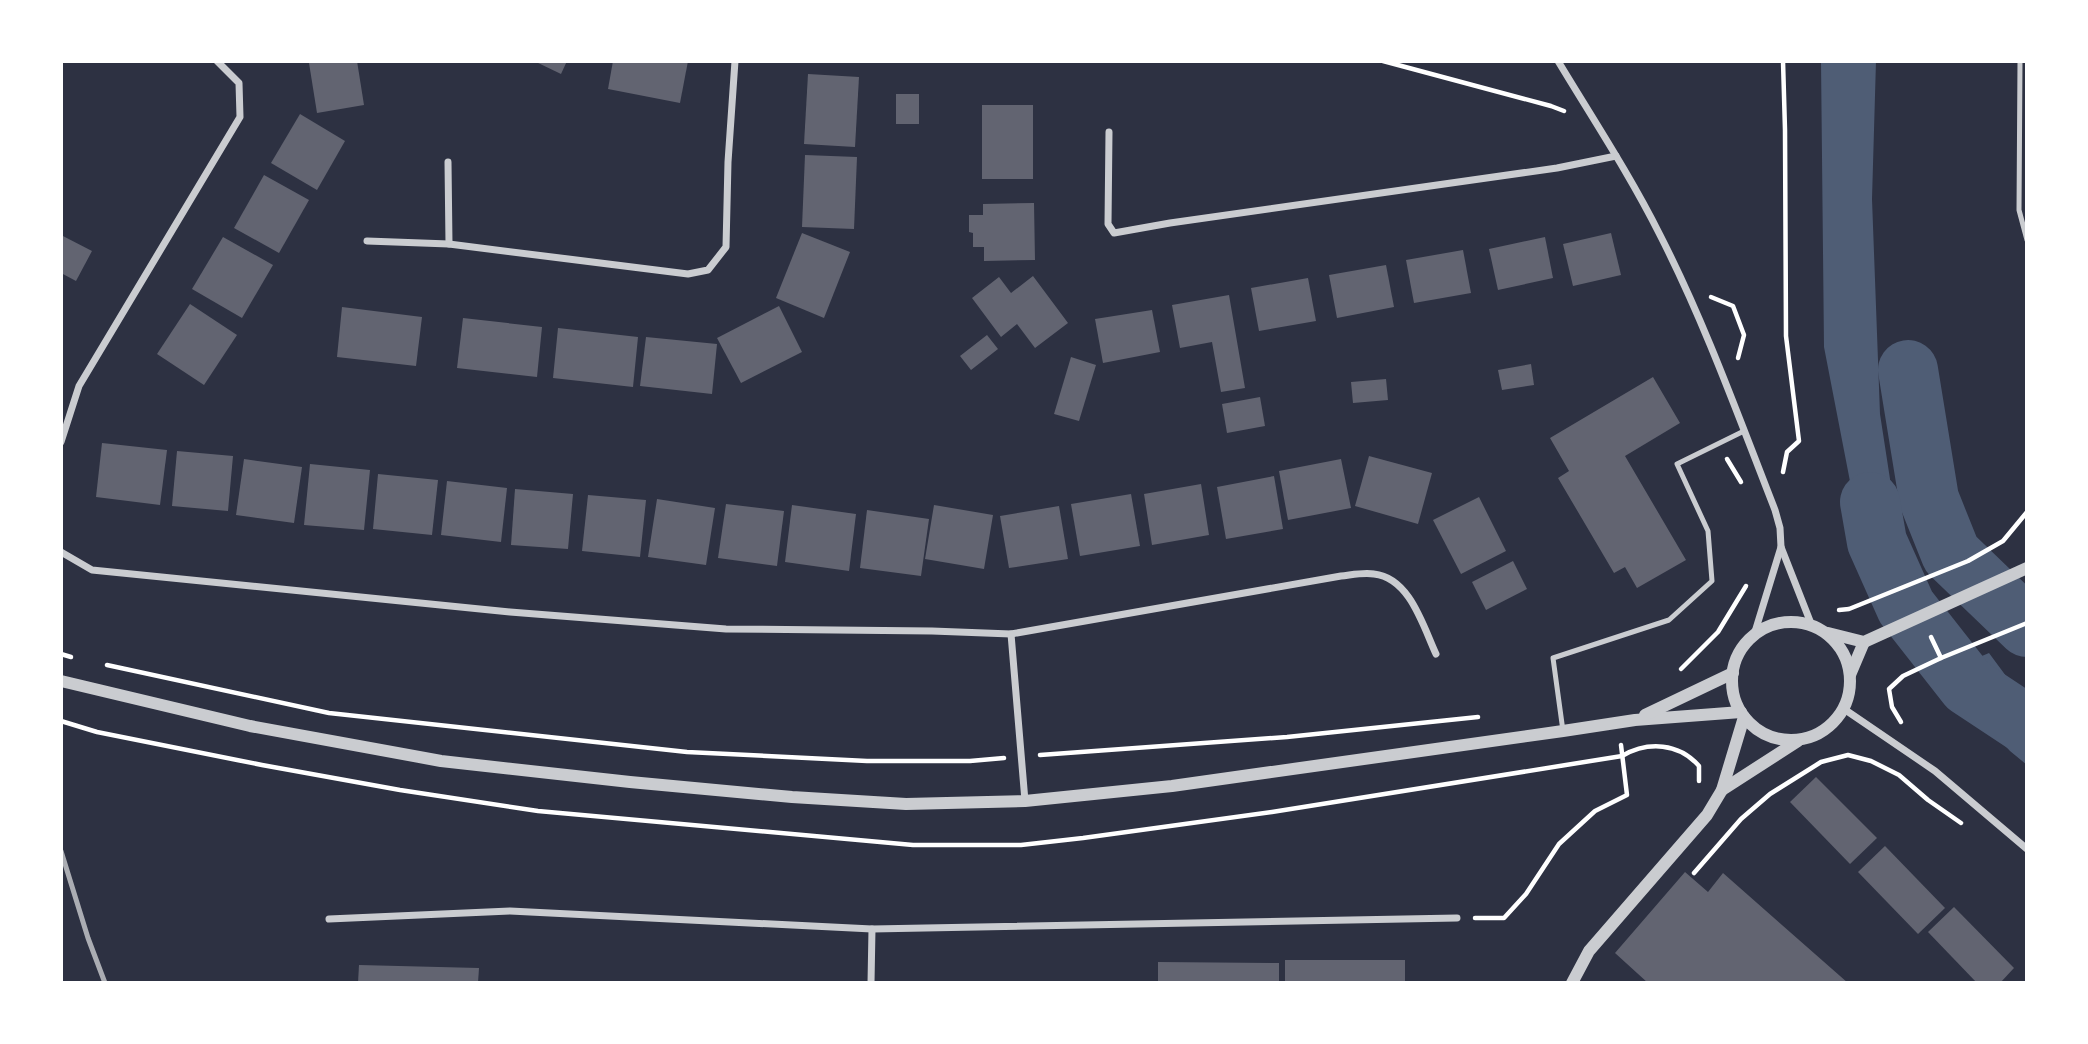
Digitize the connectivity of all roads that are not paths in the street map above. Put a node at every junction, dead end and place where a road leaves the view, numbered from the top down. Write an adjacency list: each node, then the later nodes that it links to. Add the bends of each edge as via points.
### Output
1 (217, 61): 12 (street, via 239,83 240,117 79,386)
2 (735, 61): 10 (street, via 726,247 708,270 688,274)
3 (1558, 61): 6 (street)
4 (2020, 61): 8 (lane, via 2019,210)
5 (1109, 132): 6 (street, via 1108,224 1114,233)
6 (1616, 156): 11 (street, via 1660,236)
7 (448, 162): 10 (street)
8 (2027, 240)
9 (367, 241): 10 (street)
10 (449, 244)
11 (1744, 431): 13 (street, via 1775,510); 27 (lane, via 1677,464 1708,531 1712,581 1668,620 1553,658)
12 (61, 442)
13 (1781, 547): 16 (street); 18 (street)
14 (61, 552): 17 (street, via 92,570 510,612 726,629)
15 (2027, 568): 19 (street)
16 (1818, 629): 18 (street, via 1788,622); 19 (street); 22 (street, via 1841,649)
17 (1012, 635): 20 (street, via 1374,573 1394,580 1408,596); 30 (street)
18 (1754, 635): 21 (street, via 1742,649)
19 (1864, 642): 22 (street)
20 (1436, 654)
21 (1733, 673): 25 (street, via 1735,701); 26 (street)
22 (1850, 675): 24 (street)
23 (61, 681): 30 (street, via 250,726 441,761 630,782 906,804)
24 (1844, 709): 28 (street, via 1816,735); 31 (street, via 1934,771)
25 (1743, 715): 26 (street); 28 (street, via 1761,732); 29 (street)
26 (1635, 720): 27 (street)
27 (1563, 731): 30 (street, via 1172,786)
28 (1798, 740): 29 (street)
29 (1722, 790): 36 (street, via 1707,815 1590,951)
30 (1025, 801)
31 (2027, 849)
32 (1457, 918): 34 (street)
33 (329, 919): 34 (street, via 510,911)
34 (872, 929): 35 (street)
35 (871, 983)
36 (1572, 983)

